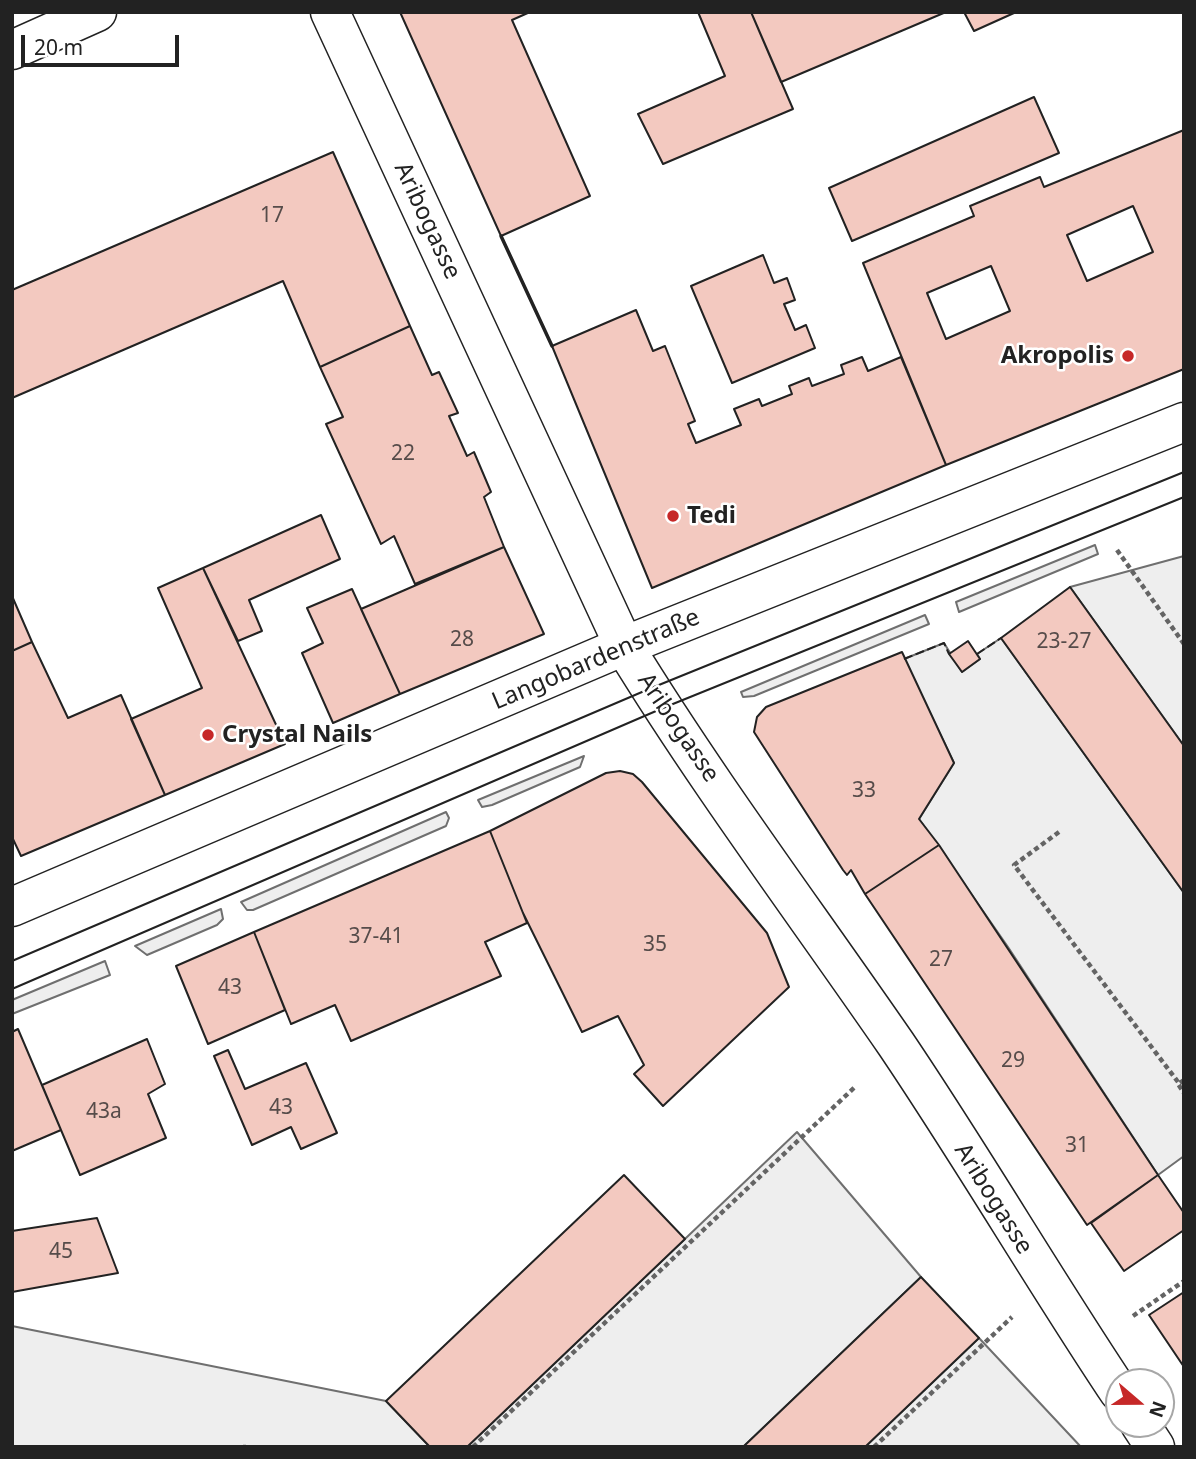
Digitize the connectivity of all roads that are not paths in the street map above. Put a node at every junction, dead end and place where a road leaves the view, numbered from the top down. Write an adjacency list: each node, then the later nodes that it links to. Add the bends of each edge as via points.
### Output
1 (97, 12): 3 (street)
2 (330, 12): 5 (street, Aribogasse)
3 (12, 50)
4 (1184, 422): 5 (street, Langobardenstraße)
5 (624, 646): 6 (street, Langobardenstraße); 7 (street, Aribogasse, via 897,1047)
6 (12, 907)
7 (1105, 1371)

